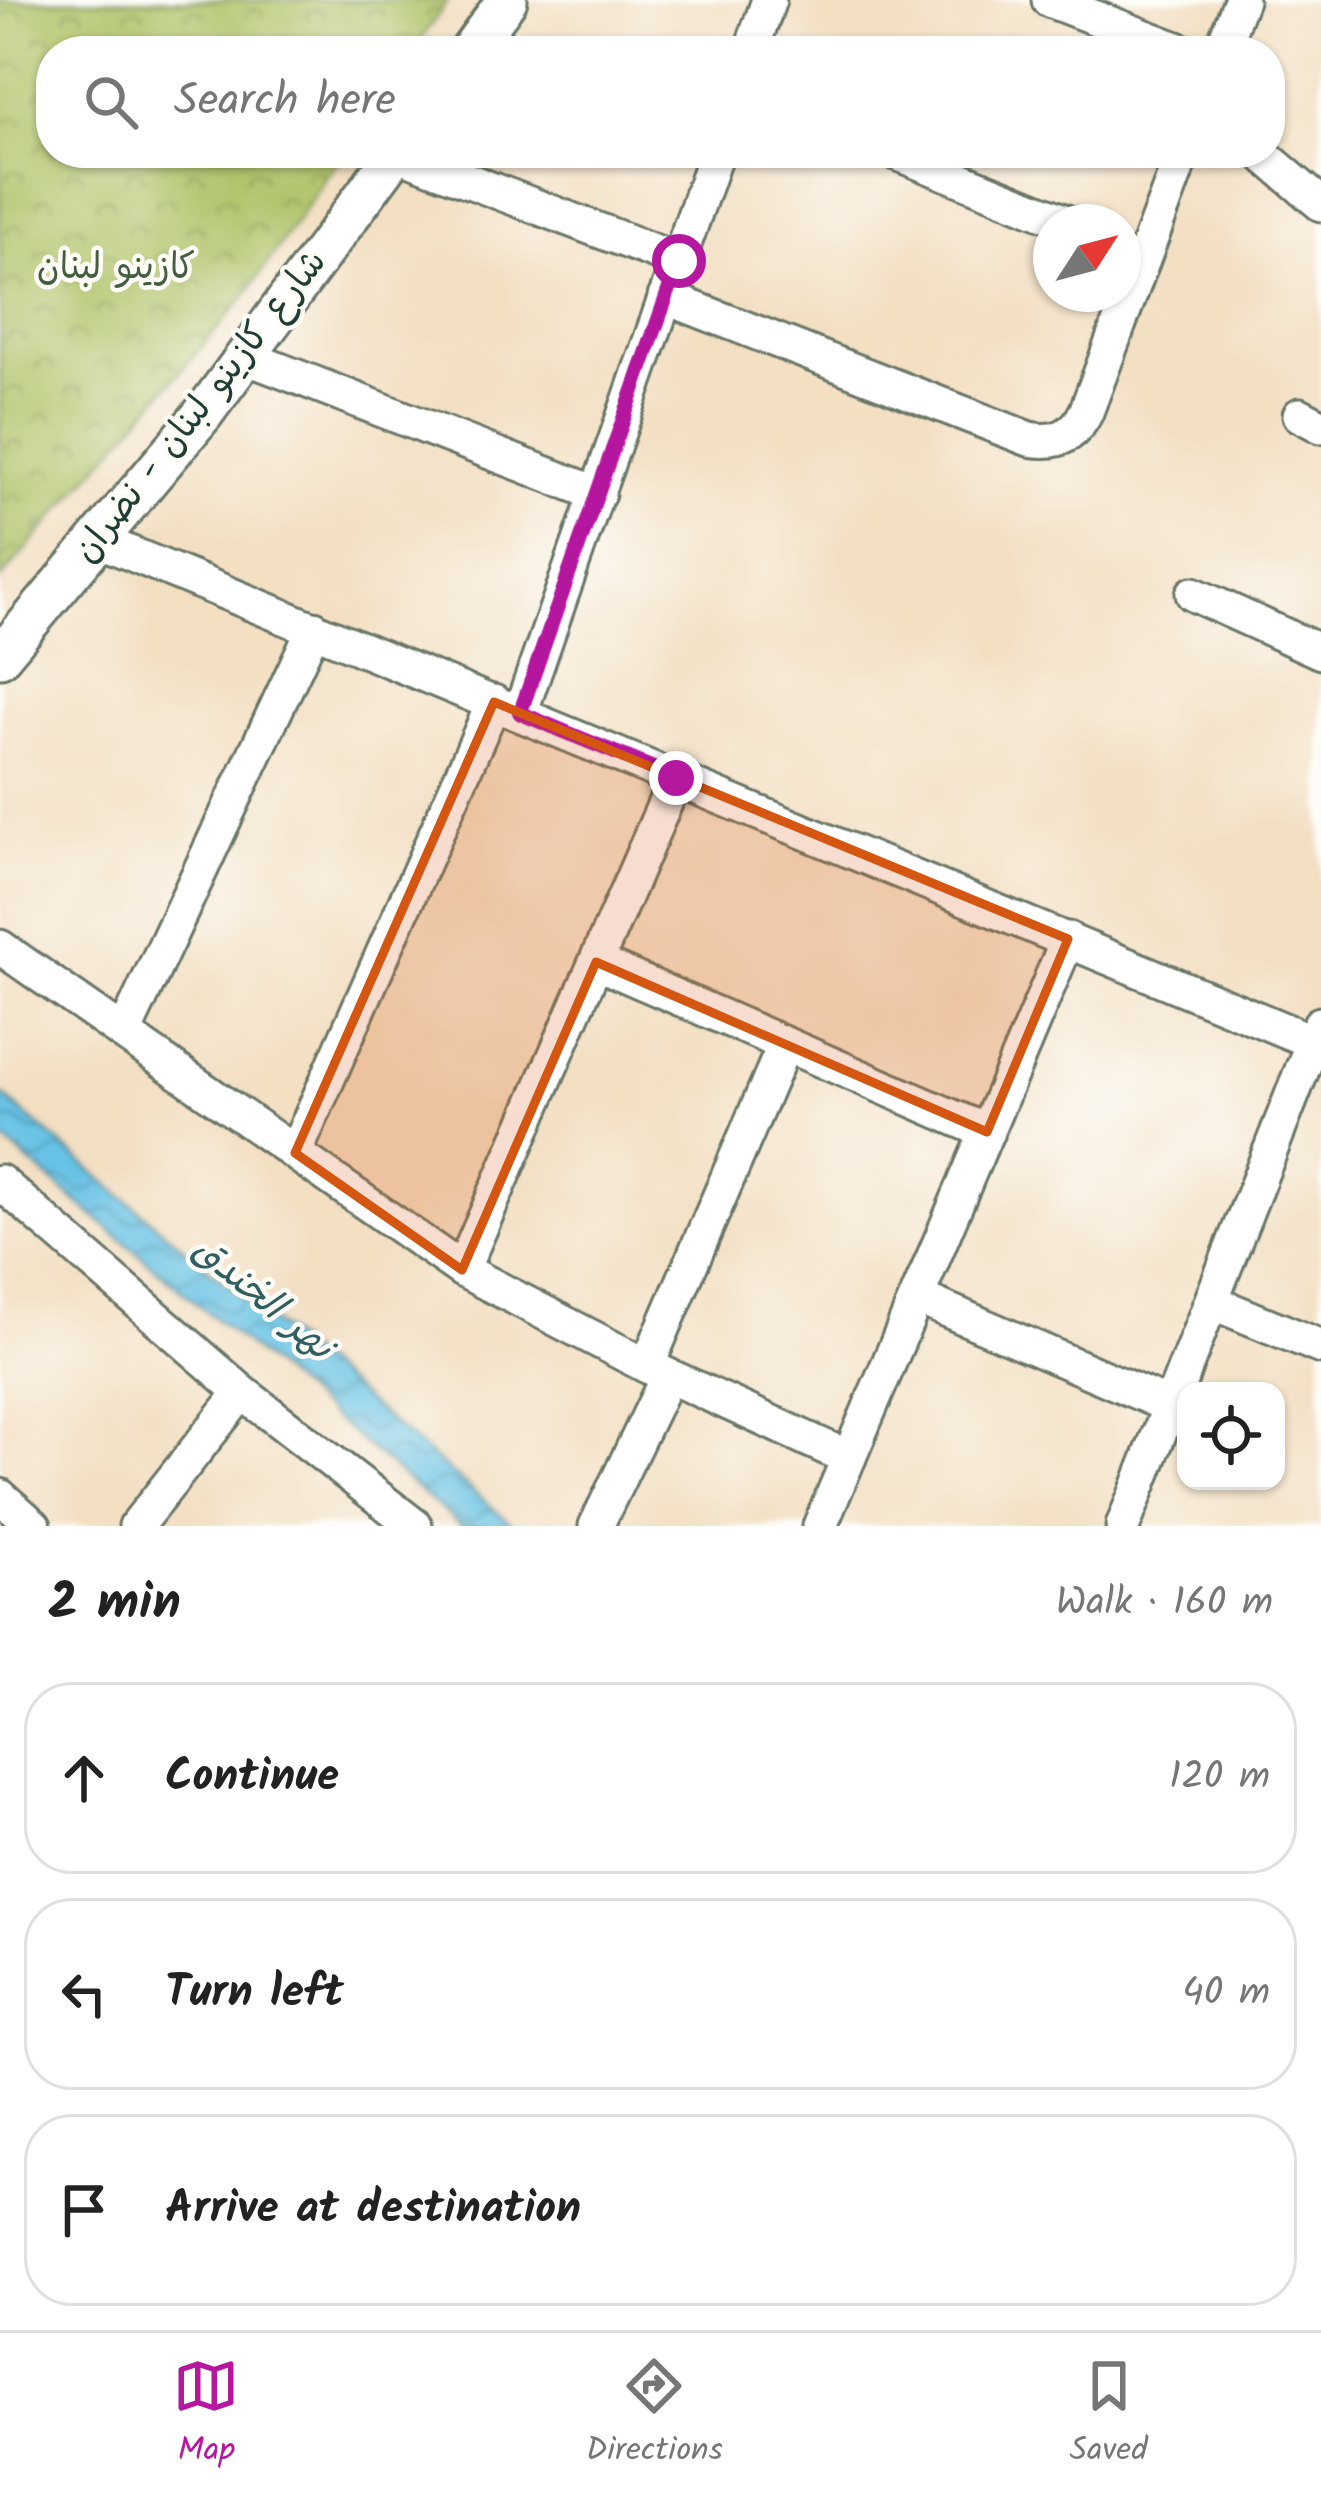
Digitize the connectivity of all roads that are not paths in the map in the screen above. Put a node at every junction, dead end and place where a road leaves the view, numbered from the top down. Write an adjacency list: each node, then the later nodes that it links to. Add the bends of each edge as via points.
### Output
1 (507, 0): 5 (street)
2 (769, 0): 6 (street)
3 (1049, 0): 7 (street)
4 (1240, 0): 8 (street)
5 (481, 36)
6 (757, 36)
7 (1143, 36)
8 (1227, 36)
9 (385, 168): 21 (street, شارع كازينو لبنان - نضران)
10 (435, 168): 18 (street)
11 (711, 168): 18 (street)
12 (933, 168): 16 (street)
13 (1175, 168): 17 (street)
14 (1279, 168): 15 (street)
15 (1321, 204)
16 (1033, 209)
17 (1141, 236)
18 (679, 261): 19 (street)
19 (665, 296): 20 (street, via 1029,439 1056,440 1080,425); 22 (street)
20 (1116, 312)
21 (246, 357): 22 (street); 23 (street, شارع كازينو لبنان - نضران)
22 (598, 494): 28 (street)
23 (98, 540): 25 (street); 27 (street, شارع كازينو لبنان - نضران)
24 (1193, 594): 26 (street)
25 (314, 628): 28 (street); 33 (street)
26 (1321, 652)
27 (0, 657)
28 (507, 708): 29 (street); 37 (street)
29 (676, 778): 30 (street); 32 (street)
30 (1068, 939): 34 (street); 36 (street)
31 (0, 947): 33 (street)
32 (596, 962): 35 (street); 39 (street)
33 (125, 1031): 37 (street)
34 (1317, 1032): 41 (street)
35 (785, 1044): 36 (street); 43 (street)
36 (987, 1132): 40 (street)
37 (295, 1154): 39 (street)
38 (1, 1184): 44 (street)
39 (462, 1270): 43 (street)
40 (919, 1298): 45 (street); 46 (street)
41 (1214, 1304): 42 (street); 45 (street)
42 (1321, 1347)
43 (658, 1371): 46 (street); 51 (street)
44 (242, 1392): 49 (street); 50 (street)
45 (1172, 1407): 53 (street)
46 (849, 1458): 52 (street)
47 (0, 1496): 48 (street)
48 (34, 1526)
49 (136, 1526)
50 (415, 1526)
51 (596, 1526)
52 (820, 1526)
53 (1124, 1526)

